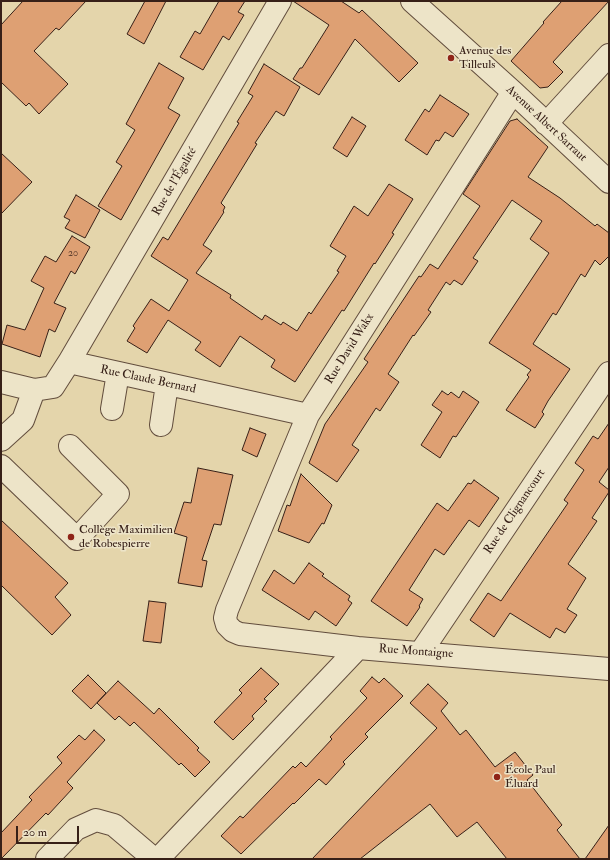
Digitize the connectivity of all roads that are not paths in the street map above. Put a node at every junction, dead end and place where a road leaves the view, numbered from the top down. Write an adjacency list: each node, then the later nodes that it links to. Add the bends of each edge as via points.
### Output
1 (280, 1): 7 (street, Rue de l'Égalité)
2 (412, 1): 4 (street, Avenue Albert Sarraut)
3 (609, 55): 5 (street)
4 (513, 92): 5 (street, Avenue Albert Sarraut); 14 (street, Rue David Wakx)
5 (546, 124): 6 (street, Avenue Albert Sarraut)
6 (609, 182)
7 (69, 362): 8 (street, Rue Claude Bernard); 12 (street, via 53,387)
8 (118, 373): 11 (street, Rue Claude Bernard); 13 (street)
9 (609, 373): 21 (street, Rue de Clignancourt)
10 (1, 382): 12 (street)
11 (167, 384): 14 (street, Rue Claude Bernard); 15 (street)
12 (34, 390): 16 (street, via 23,420)
13 (112, 410)
14 (308, 415): 19 (street, Rue David Wakx, via 227,610)
15 (161, 424)
16 (1, 440)
17 (70, 446): 18 (street, via 118,494 77,539)
18 (1, 466)
19 (227, 625): 20 (street, Rue Montaigne, via 233,632 240,634)
20 (358, 648): 21 (street, Rue Montaigne); 25 (street)
21 (420, 652): 22 (street, Rue Montaigne)
22 (609, 669)
23 (47, 859): 24 (street, via 76,829 96,820 114,825)
24 (154, 859)
25 (158, 859)

